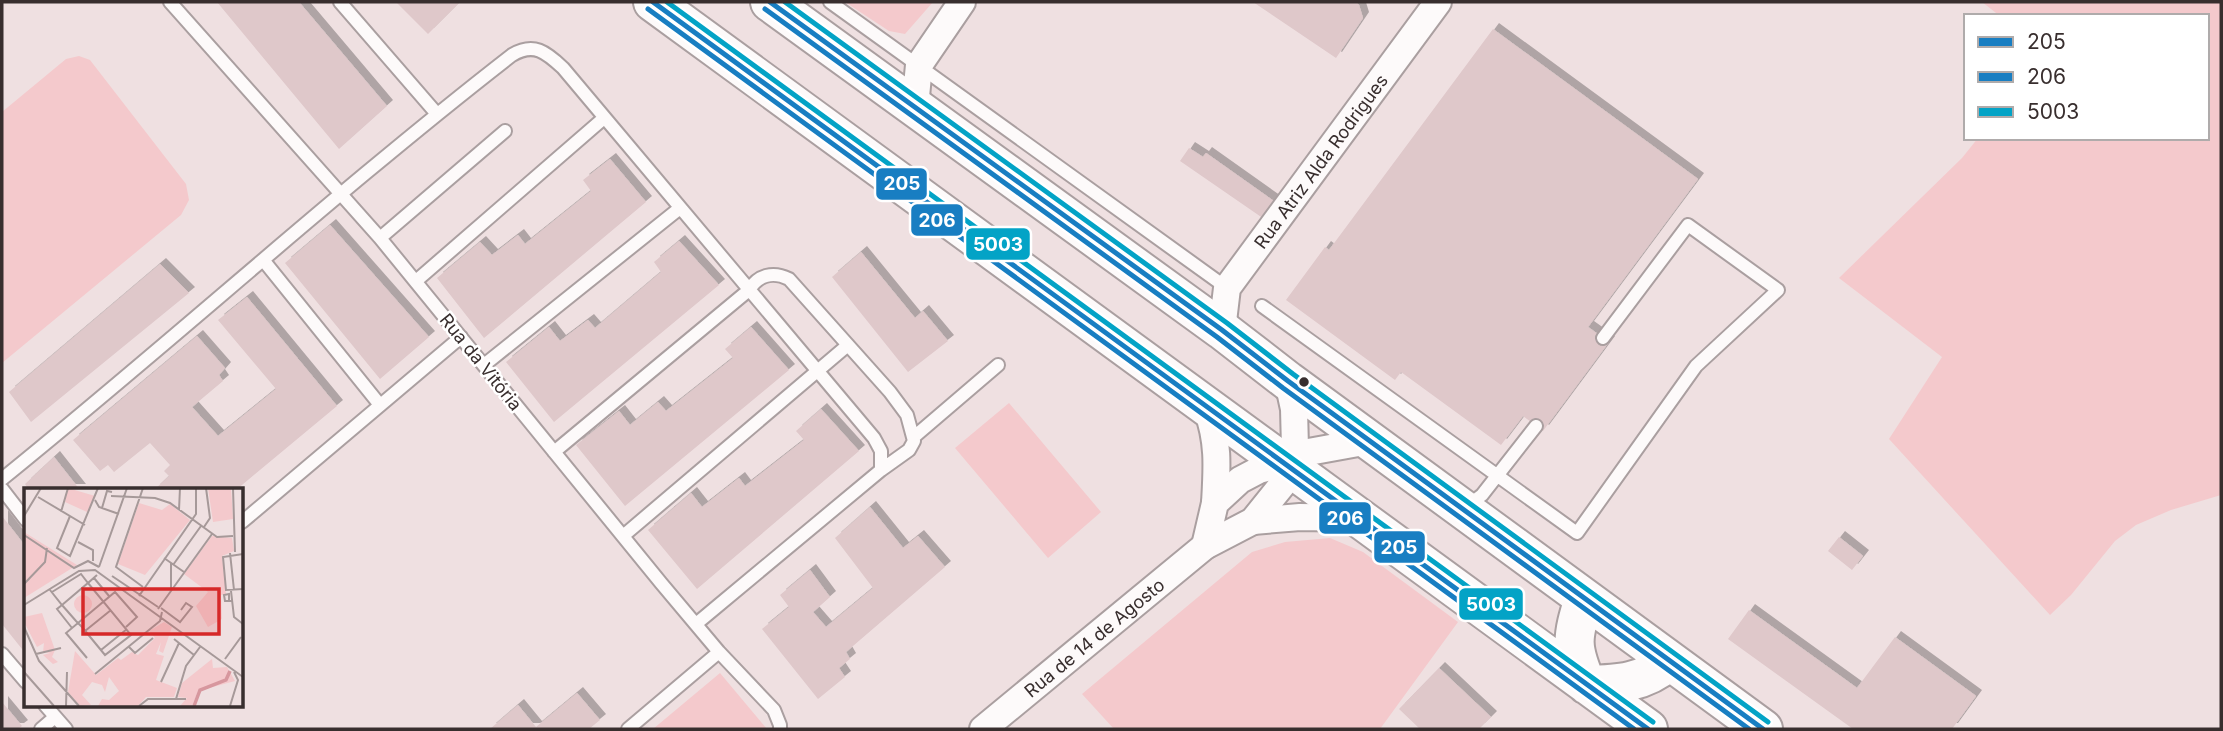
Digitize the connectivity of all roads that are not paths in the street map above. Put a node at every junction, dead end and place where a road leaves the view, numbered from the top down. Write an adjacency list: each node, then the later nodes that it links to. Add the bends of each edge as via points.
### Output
1 (170, 2): 13 (lane, Rua da Vitória)
2 (340, 2): 10 (lane)
3 (653, 2): 30 (main road)
4 (830, 2): 8 (lane)
5 (962, 2): 8 (street)
6 (1434, 4): 18 (street, Rua Atriz Alda Rodrigues)
7 (789, 9): 9 (main road)
8 (919, 65): 9 (street); 18 (lane)
9 (915, 107): 21 (main road)
10 (437, 114): 11 (lane, via 512,55 535,49 549,54); 13 (lane)
11 (604, 118): 14 (lane); 17 (lane)
12 (505, 131): 15 (lane)
13 (341, 195): 15 (lane, Rua da Vitória); 16 (lane)
14 (680, 208): 19 (lane); 25 (lane)
15 (380, 238): 17 (lane, Rua da Vitória)
16 (264, 261): 29 (lane); 38 (lane)
17 (416, 282): 22 (lane, Rua da Vitória)
18 (1227, 288): 21 (street, Rua Atriz Alda Rodrigues)
19 (749, 290): 24 (lane, via 766,276 789,279); 27 (lane); 34 (lane)
20 (1262, 306): 37 (lane)
21 (1222, 330): 28 (main road)
22 (461, 337): 25 (lane, Rua da Vitória); 29 (lane)
23 (1603, 338): 37 (lane, via 1688,225 1778,290 1696,366 1577,533)
24 (848, 345): 27 (lane); 32 (lane, via 907,415)
25 (484, 365): 34 (lane, Rua da Vitória)
26 (998, 365): 32 (lane)
27 (818, 372): 36 (lane, via 878,444); 46 (lane)
28 (1288, 381): 33 (main road); 35 (street, Rua de 14 de Agosto, via 1296,437)
29 (380, 405): 44 (lane)
30 (1207, 408): 35 (main road); 40 (street, via 1215,431)
31 (1536, 426): 37 (lane)
32 (915, 436): 36 (lane, via 909,450)
33 (1369, 441): 35 (street, via 1315,449); 41 (main road)
34 (554, 452): 46 (lane, Rua da Vitória)
35 (1286, 463): 40 (street, via 1240,480); 43 (main road); 45 (street, Rua de 14 de Agosto, via 1282,485)
36 (881, 470): 49 (lane)
37 (1497, 476): 41 (lane, via 1482,495)
38 (2, 480)
39 (2, 489): 42 (lane)
40 (1215, 503): 47 (street)
41 (1462, 508): 48 (main road)
42 (24, 517)
43 (1357, 518): 45 (street, Rua de 14 de Agosto); 54 (main road)
44 (243, 521)
45 (1253, 521): 47 (street, Rua de 14 de Agosto)
46 (623, 536): 49 (lane, Rua da Vitória)
47 (1205, 546): 61 (street, Rua de 14 de Agosto)
48 (1584, 598): 52 (main road); 54 (main road, via 1574,631 1575,658)
49 (696, 624): 50 (lane, Rua da Vitória)
50 (719, 652): 59 (lane); 60 (lane, Rua da Vitória, via 774,710)
51 (2, 654): 53 (lane)
52 (1668, 662): 54 (main road, via 1654,674 1618,684); 63 (main road)
53 (24, 680)
54 (1587, 685): 62 (main road)
55 (46, 706): 56 (lane)
56 (55, 717): 57 (lane); 58 (lane)
57 (41, 729)
58 (66, 729)
59 (628, 729)
60 (780, 729)
61 (983, 729)
62 (1648, 729)
63 (1763, 729)

